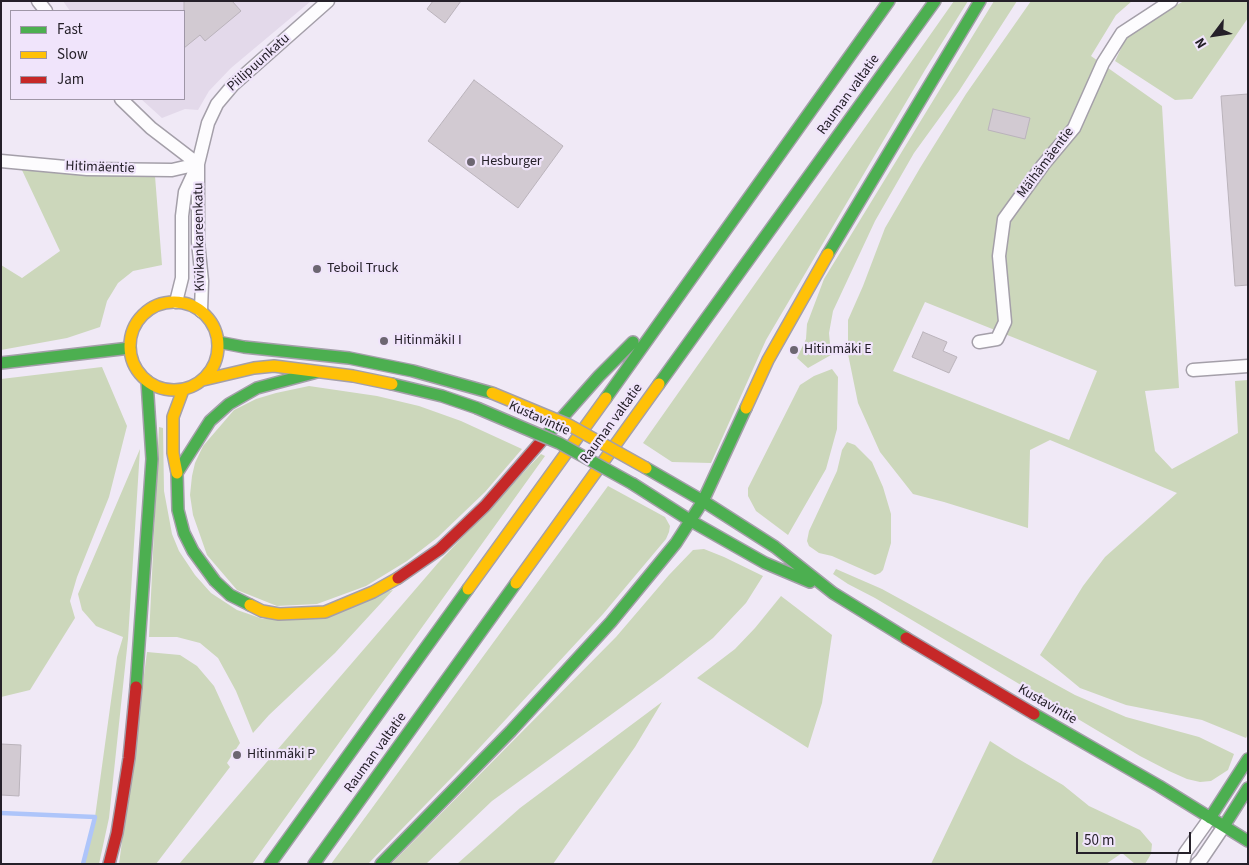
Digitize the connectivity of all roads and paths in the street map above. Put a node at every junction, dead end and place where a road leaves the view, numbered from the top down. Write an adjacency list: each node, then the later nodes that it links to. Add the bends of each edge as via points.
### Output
1 (328, 1): 8 (street, Piilipuunkatu, via 233,85 217,104 208,123)
2 (889, 1): 9 (main road, Rauman valtatie)
3 (934, 1): 33 (main road, Rauman valtatie)
4 (980, 1): 23 (main road, via 791,317)
5 (1171, 1): 13 (street, Mäihämäentie, via 1122,33 1103,63 1074,128 1043,164 1004,219 999,256 1004,322 997,339)
6 (122, 100): 8 (street, Kivikankareenkatu, via 151,128)
7 (1, 161): 8 (street, Hitimäentie, via 88,169 172,170)
8 (198, 164): 10 (street, Kivikankareenkatu, via 185,192 182,278); 11 (street, Kivikankareenkatu)
9 (683, 291): 22 (main road, via 599,376 485,506 440,549 399,578 325,612 280,614 262,611 230,595 203,566 184,533 178,510); 32 (main road, Rauman valtatie)
10 (176, 302): 11 (main road, via 189,304); 14 (main road, via 148,310 138,320)
11 (201, 311): 12 (main road, via 210,319)
12 (218, 342): 19 (main road, via 218,356); 23 (main road, Kustavintie, bridge, via 381,364 492,393 568,425)
13 (980, 342)
14 (130, 348): 15 (main road); 20 (main road, via 135,366)
15 (1, 363)
16 (1248, 366): 17 (street)
17 (1193, 370)
18 (317, 372): 19 (main road, Kustavintie, via 274,366); 22 (main road, via 257,388 229,404 210,421); 24 (main road, Kustavintie, bridge, via 397,385 477,408 559,443)
19 (203, 380): 21 (main road)
20 (147, 381): 21 (main road, via 158,387); 31 (main road, via 152,459 137,674 129,758)
21 (183, 390): 22 (main road, via 173,417)
22 (177, 472)
23 (702, 501): 24 (main road); 25 (main road, Kustavintie, via 775,547)
24 (691, 521): 25 (main road, Kustavintie, via 765,563); 34 (main road, via 605,629)
25 (833, 592): 28 (main road, Kustavintie)
26 (1248, 759): 28 (main road)
27 (1248, 788): 29 (main road)
28 (1210, 818): 29 (main road, Kustavintie); 35 (street, via 1185,853)
29 (1224, 826): 30 (main road, Kustavintie); 36 (street)
30 (1248, 841)
31 (110, 864)
32 (270, 864)
33 (314, 864)
34 (381, 864)
35 (1183, 864)
36 (1197, 864)

